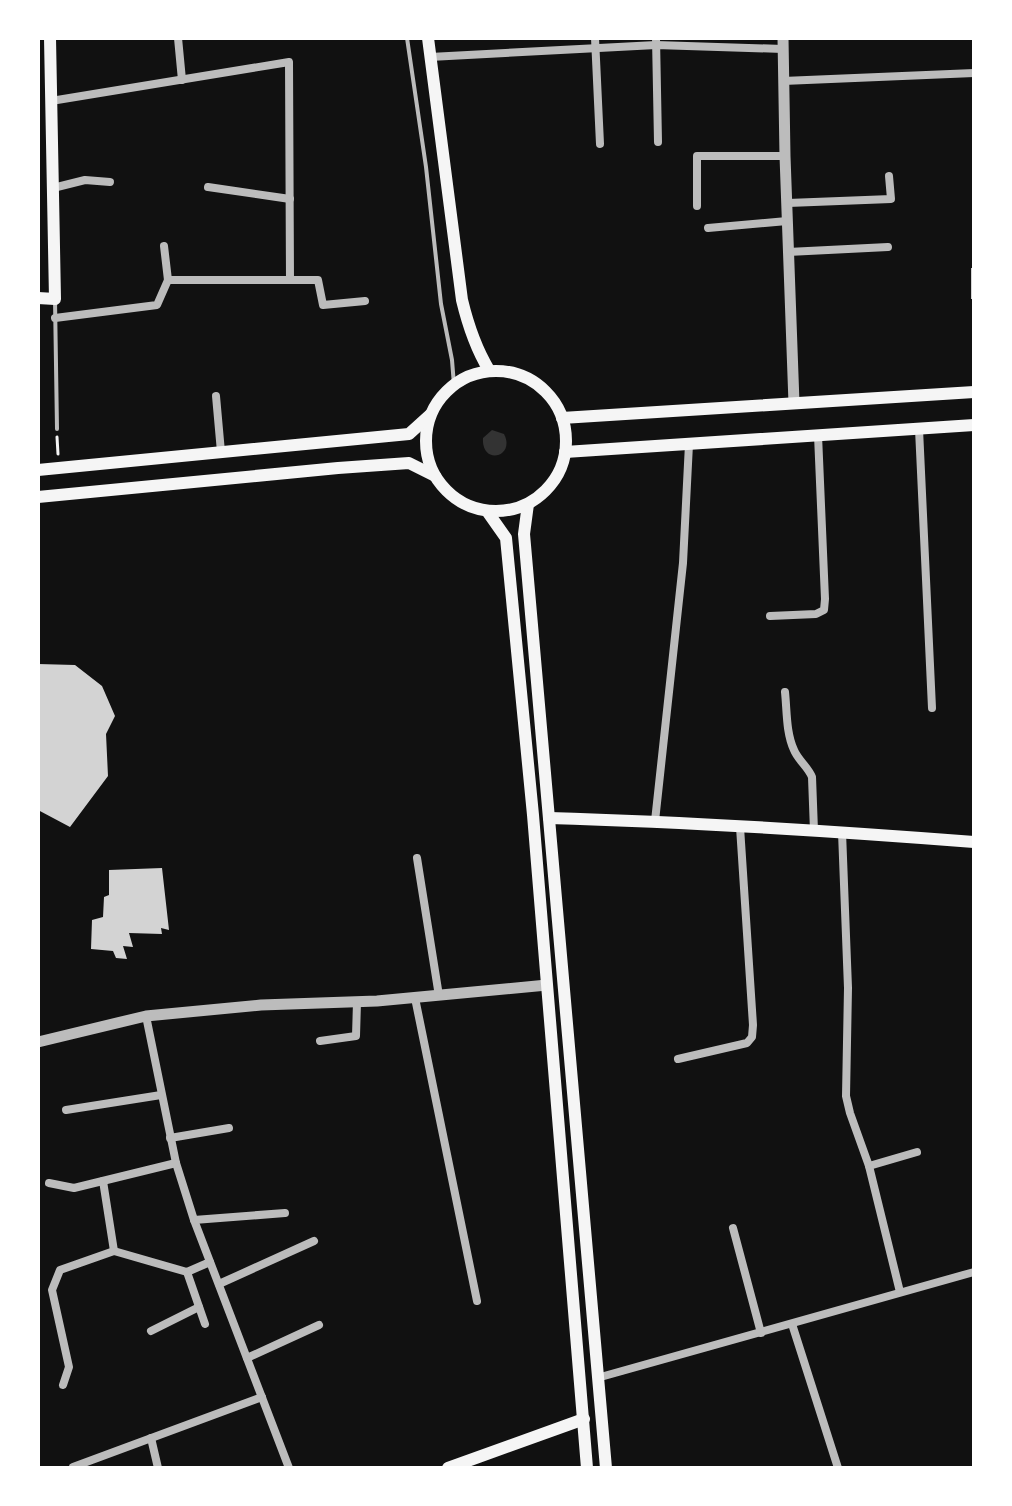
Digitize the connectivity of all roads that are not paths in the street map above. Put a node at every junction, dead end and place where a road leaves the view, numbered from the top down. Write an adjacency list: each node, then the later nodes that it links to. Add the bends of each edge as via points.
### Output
1 (50, 38): 13 (main road)
2 (178, 38): 11 (street)
3 (407, 38): 38 (lane)
4 (428, 38): 9 (main road)
5 (595, 38): 8 (street)
6 (656, 42): 7 (street); 8 (street); 16 (street)
7 (783, 44): 12 (street)
8 (595, 48): 9 (street); 17 (street)
9 (430, 57): 37 (main road, via 462,300)
10 (974, 73): 12 (street)
11 (182, 80): 13 (street); 23 (street, via 289,62)
12 (783, 81): 18 (street)
13 (51, 101): 15 (main road)
14 (38, 142): 15 (street)
15 (52, 142): 22 (main road)
16 (658, 142)
17 (600, 144)
18 (785, 156): 24 (street); 25 (street, via 697,156)
19 (889, 176): 24 (street, via 891,199)
20 (110, 182): 22 (street, via 85,180)
21 (208, 187): 23 (street)
22 (53, 188): 34 (main road)
23 (290, 199): 32 (street)
24 (788, 203): 26 (street)
25 (697, 206)
26 (787, 221): 27 (street); 30 (street)
27 (708, 228)
28 (164, 246): 31 (street)
29 (888, 247): 30 (street)
30 (788, 252): 41 (street)
31 (168, 280): 32 (street); 36 (street, via 157,305)
32 (290, 280): 35 (street, via 318,280 323,305)
33 (38, 298): 34 (main road)
34 (55, 299): 36 (lane)
35 (365, 301)
36 (55, 318): 45 (lane)
37 (489, 370): 38 (main road); 43 (main road, via 539,385)
38 (454, 385): 42 (main road)
39 (974, 392): 41 (main road)
40 (216, 396): 49 (street)
41 (794, 403): 43 (main road)
42 (433, 413): 49 (main road, via 409,434); 52 (main road, via 427,451)
43 (562, 418): 50 (main road)
44 (974, 425): 46 (main road)
45 (57, 429)
46 (919, 429): 47 (main road); 58 (street)
47 (818, 435): 48 (main road); 56 (street, via 824,610)
48 (689, 444): 50 (main road); 60 (street, via 683,563)
49 (221, 452): 51 (main road)
50 (565, 452): 54 (main road, via 554,480)
51 (38, 470)
52 (435, 476): 53 (main road, via 409,463); 55 (main road, via 461,502)
53 (38, 497)
54 (528, 504): 55 (main road); 59 (main road, via 524,534)
55 (487, 511): 66 (main road, via 506,538)
56 (770, 616)
57 (785, 692): 62 (street, via 789,739 812,777)
58 (932, 708)
59 (549, 818): 60 (main road); 101 (main road)
60 (655, 821): 61 (main road)
61 (740, 827): 62 (main road); 73 (street, via 752,1037 747,1043)
62 (814, 831): 63 (main road)
63 (842, 832): 64 (main road); 80 (street, via 846,1096)
64 (974, 842)
65 (417, 858): 67 (street)
66 (547, 985): 67 (street); 104 (main road)
67 (439, 996): 68 (street)
68 (415, 998): 69 (street); 93 (street)
69 (357, 1002): 70 (street); 71 (street, via 356,1036)
70 (146, 1016): 72 (street); 74 (street)
71 (320, 1041)
72 (38, 1042)
73 (678, 1059)
74 (161, 1095): 75 (street); 77 (street)
75 (66, 1110)
76 (229, 1128): 77 (street)
77 (170, 1138): 79 (street)
78 (917, 1152): 80 (street)
79 (176, 1163): 81 (street); 84 (street)
80 (869, 1166): 92 (street)
81 (103, 1181): 82 (street, via 74,1188); 87 (street)
82 (49, 1183)
83 (285, 1213): 84 (street)
84 (194, 1220): 88 (street)
85 (733, 1228): 99 (street)
86 (314, 1241): 91 (street)
87 (114, 1251): 89 (street); 102 (street, via 60,1270 52,1290 69,1367)
88 (210, 1262): 89 (street); 91 (street)
89 (187, 1272): 94 (street)
90 (974, 1272): 92 (street)
91 (219, 1284): 100 (street)
92 (900, 1292): 96 (street)
93 (477, 1301)
94 (199, 1307): 95 (street); 98 (street)
95 (205, 1324)
96 (792, 1324): 99 (street); 112 (street)
97 (319, 1325): 100 (street)
98 (151, 1331)
99 (761, 1333): 101 (street)
100 (247, 1358): 103 (street)
101 (597, 1378): 111 (main road)
102 (63, 1385)
103 (262, 1397): 105 (street); 108 (street)
104 (584, 1419): 109 (main road); 110 (main road)
105 (151, 1438): 106 (street); 107 (street)
106 (73, 1467)
107 (158, 1468)
108 (289, 1468)
109 (448, 1468)
110 (587, 1468)
111 (606, 1468)
112 (838, 1468)

